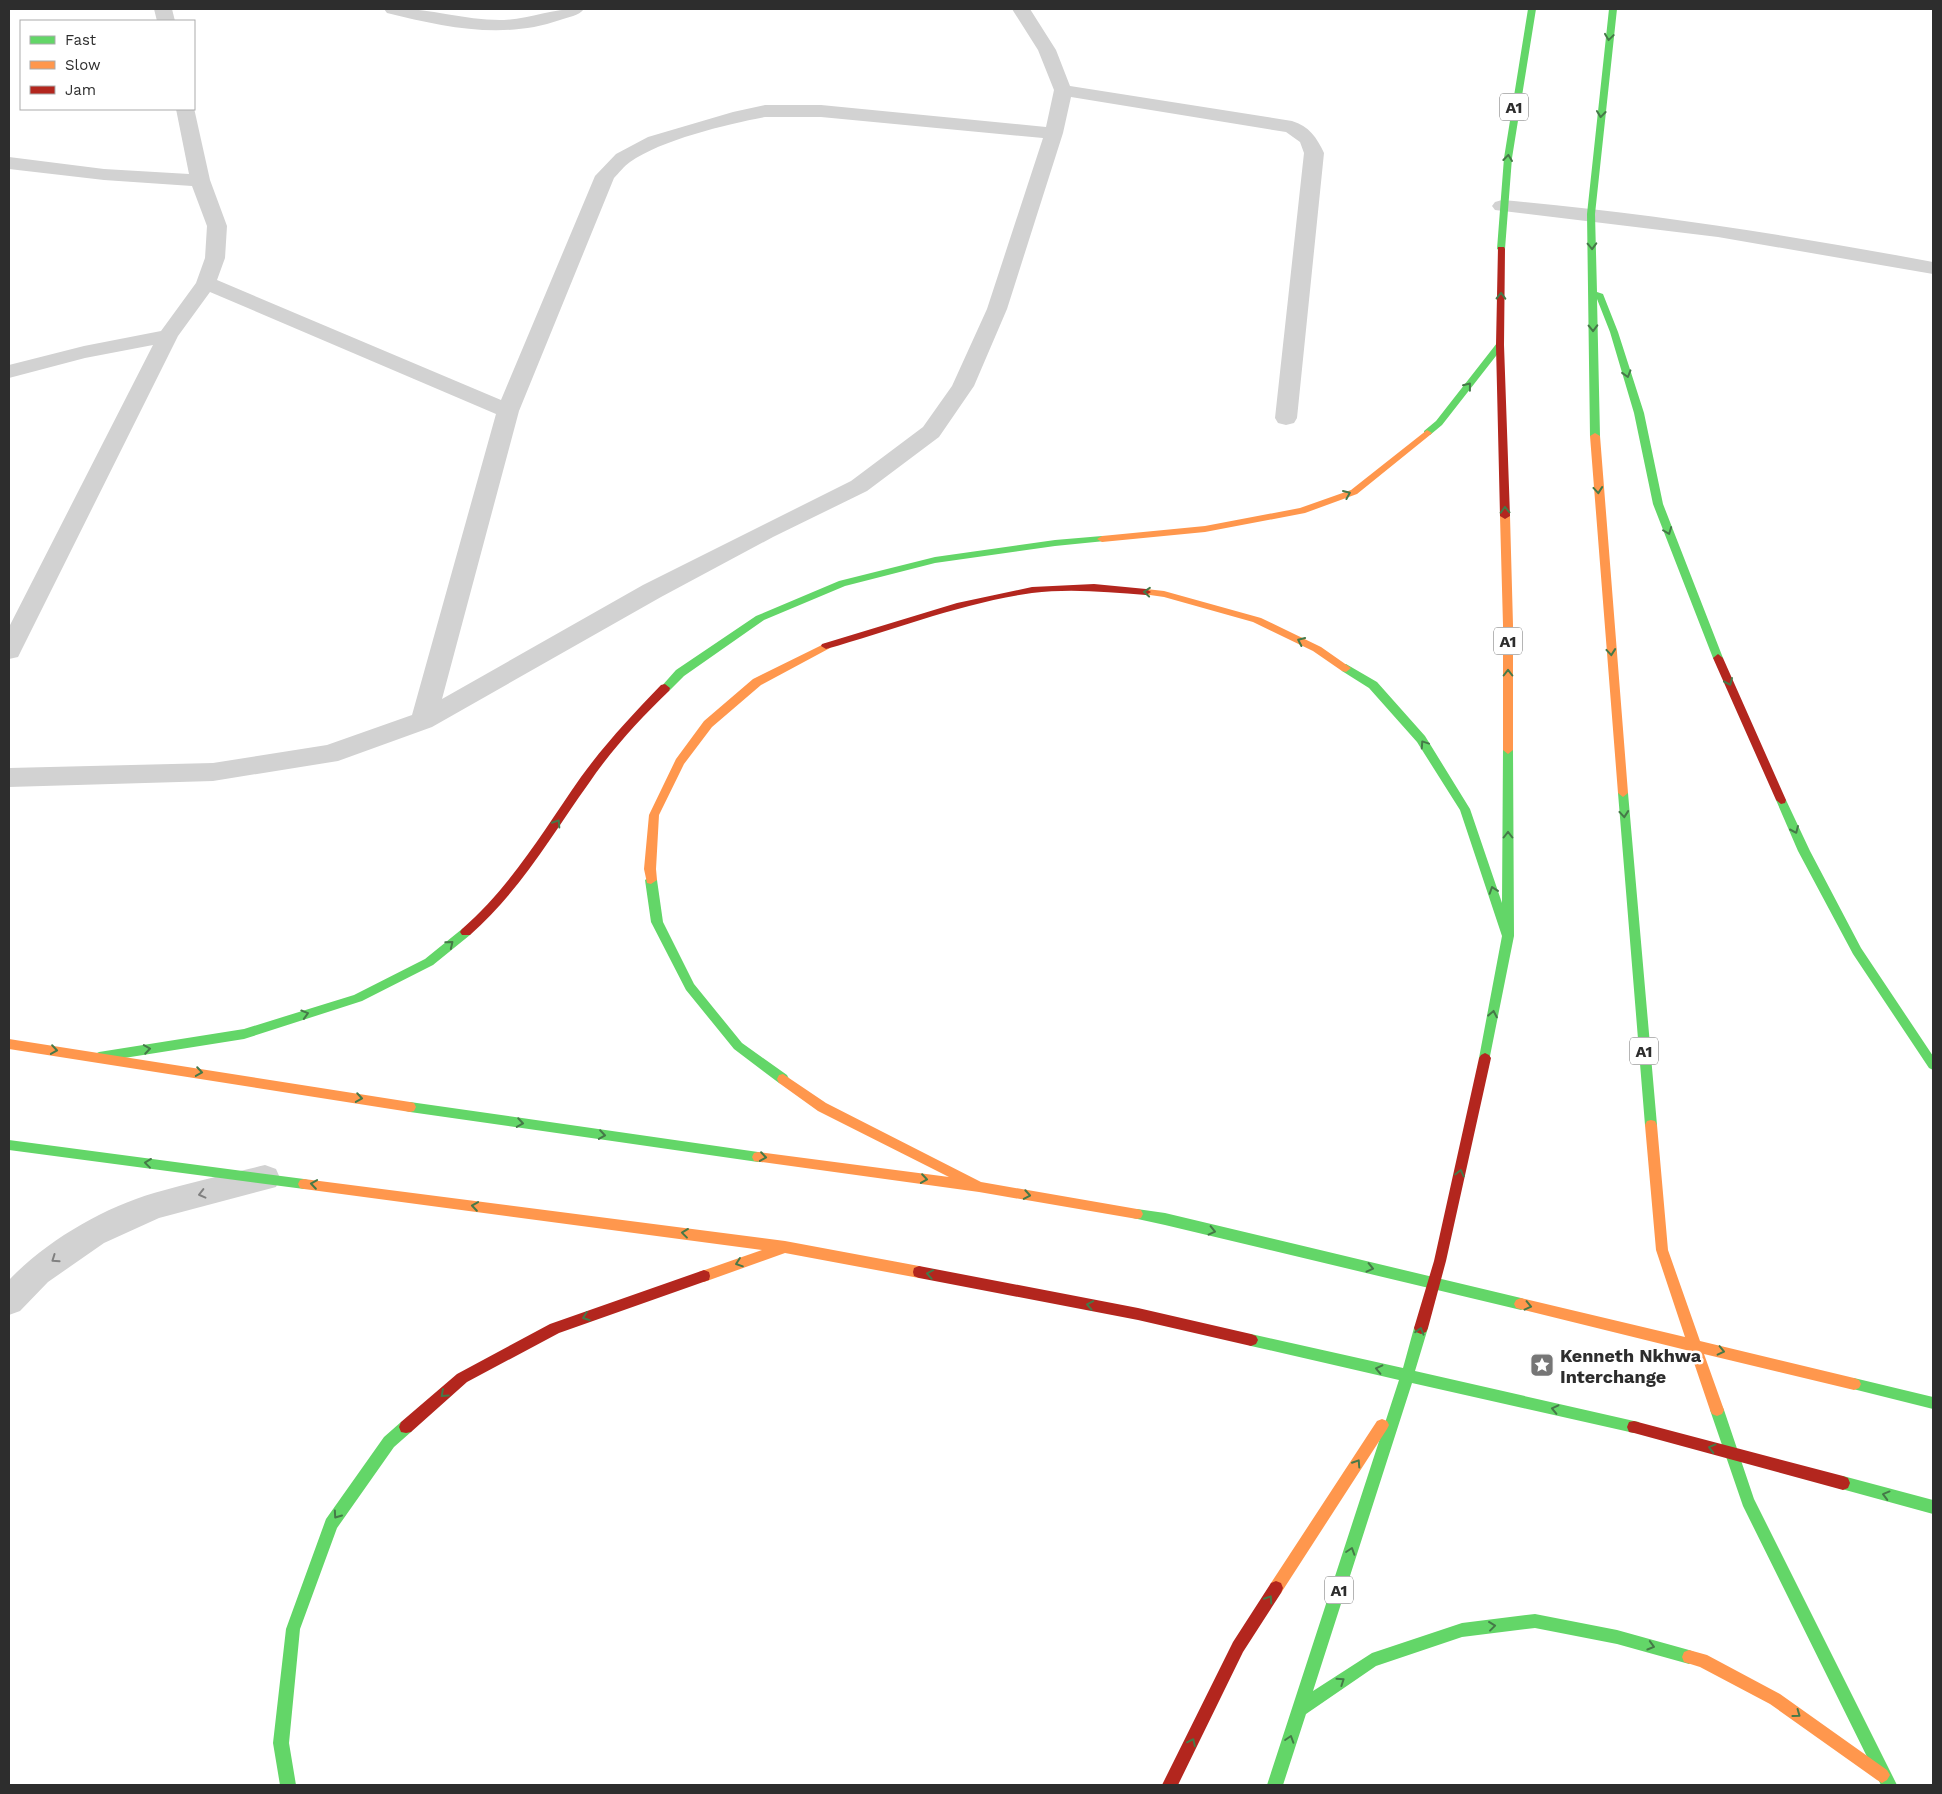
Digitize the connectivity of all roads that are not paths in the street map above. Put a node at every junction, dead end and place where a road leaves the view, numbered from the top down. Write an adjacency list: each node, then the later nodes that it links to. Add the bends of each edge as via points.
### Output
1 (393, 9): 2 (street, via 470,25 513,26)
2 (575, 9)
3 (1021, 9): 6 (street, via 1048,50)
4 (1532, 9): 11 (main road, A1, one-way to 4, via 1518,81)
5 (1613, 9): 12 (main road, A1, one-way to 12)
6 (1063, 90): 8 (street); 20 (street, via 1292,127 1308,139 1314,153)
7 (184, 110): 10 (street)
8 (1054, 133): 19 (street, via 821,111 766,111 655,141 631,153 605,176); 22 (street, via 997,309 963,386 931,432 859,486 652,592)
9 (9, 163): 10 (street, via 149,180)
10 (200, 180): 15 (street, via 217,226 215,258)
11 (1502, 206): 12 (street); 17 (main road, A1, one-way to 11)
12 (1591, 214): 13 (street, via 1818,247); 14 (main road, A1, one-way to 14)
13 (1933, 268)
14 (1593, 279): 27 (main road, one-way to 27, via 1614,332 1636,404 1658,504 1705,628 1804,851 1857,950); 37 (main road, A1, one-way to 37, via 1594,446 1662,1250 1748,1501)
15 (206, 283): 16 (street); 19 (street)
16 (168, 336): 18 (street, via 84,352); 21 (street)
17 (1500, 345): 24 (main road, A1, one-way to 17, via 1508,625); 26 (main road, one-way to 17, via 244,1034 358,998 429,962 486,916 534,858 586,779 629,724 680,673 760,618 842,583 935,560 1055,543 1205,529 1302,511 1354,492 1439,423)
18 (9, 372)
19 (508, 411): 22 (street)
20 (1286, 418)
21 (9, 651)
22 (423, 721): 23 (street, via 329,754 212,772)
23 (9, 778)
24 (1508, 936): 30 (main road, one-way to 30, via 1465,809 1421,739 1373,685 1318,649 1257,620 1164,594 1094,587 1032,590 957,606 819,648 757,682 708,724 680,762 654,815 650,868 657,922 690,987 738,1046 822,1106); 33 (main road, A1, one-way to 24, via 1440,1261 1479,1087)
25 (9, 1044): 26 (main road, one-way to 26)
26 (99, 1057): 30 (main road, one-way to 30, via 554,1129)
27 (1933, 1065)
28 (9, 1145): 29 (main road, one-way to 28)
29 (266, 1178): 31 (main road, one-way to 29); 32 (street, one-way to 32, via 154,1206 93,1233 37,1272)
30 (979, 1187): 34 (main road, one-way to 34, via 1165,1219)
31 (785, 1246): 35 (main road, one-way to 31, via 1630,1426 1138,1314); 38 (main road, one-way to 38, via 555,1328 462,1378 389,1442 331,1524 294,1629 280,1743)
32 (9, 1301)
33 (1402, 1394): 36 (main road, A1, one-way to 33); 39 (main road, one-way to 33, via 1238,1648)
34 (1933, 1403)
35 (1933, 1507)
36 (1300, 1709): 37 (main road, one-way to 37, via 1372,1660 1462,1630 1535,1621 1617,1637 1702,1660 1775,1698); 40 (main road, A1, one-way to 36)
37 (1887, 1782)
38 (288, 1785)
39 (1170, 1785)
40 (1275, 1785)

